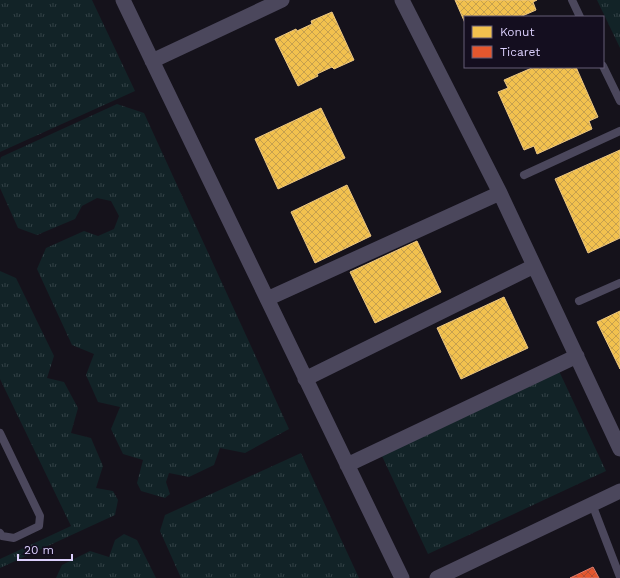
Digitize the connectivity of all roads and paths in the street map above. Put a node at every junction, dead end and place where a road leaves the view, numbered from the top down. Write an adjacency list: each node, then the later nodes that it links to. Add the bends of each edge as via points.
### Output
1 (123, 0): 6 (street)
2 (282, 0): 6 (street)
3 (402, 0): 11 (street)
4 (572, 0): 5 (lane)
5 (580, 16)
6 (152, 61): 14 (street)
7 (604, 68): 8 (lane)
8 (620, 101)
9 (620, 131): 10 (lane)
10 (524, 175)
11 (500, 193): 12 (street); 14 (street)
12 (534, 266): 16 (street); 17 (street)
13 (620, 282): 15 (lane)
14 (267, 299): 17 (street)
15 (579, 302)
16 (577, 356): 19 (street); 20 (street)
17 (306, 379): 20 (street)
18 (0, 433): 23 (lane, via 40,516 39,526 14,538 2,536)
19 (619, 446)
20 (347, 465): 25 (street)
21 (620, 491): 22 (street)
22 (592, 504): 24 (lane); 26 (street)
23 (0, 532)
24 (620, 577)
25 (402, 578)
26 (437, 578)

